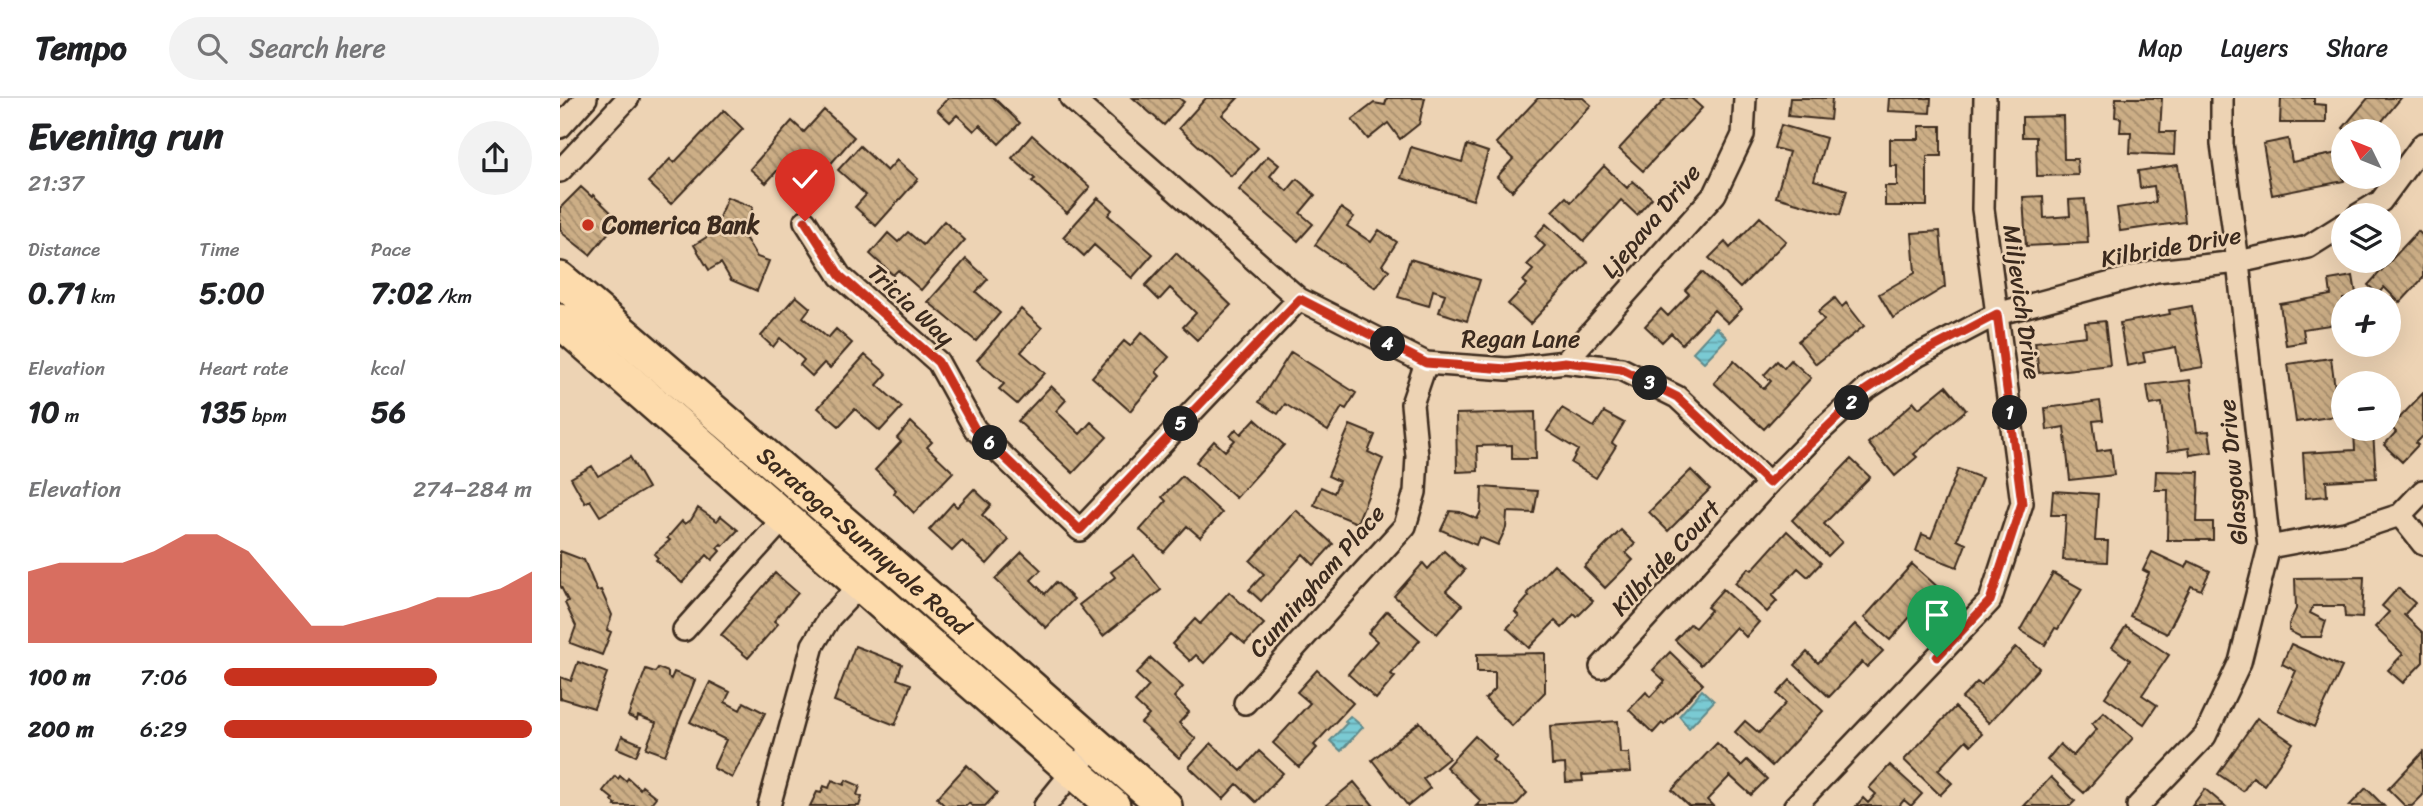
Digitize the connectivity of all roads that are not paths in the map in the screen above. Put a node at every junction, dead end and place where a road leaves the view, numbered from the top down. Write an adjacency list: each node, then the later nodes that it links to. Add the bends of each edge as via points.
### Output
1 (586, 98): 7 (street)
2 (628, 98): 9 (street)
3 (1071, 98): 15 (street, Regan Lane)
4 (1745, 98): 18 (street, Ljepava Drive, via 1743,135 1715,194)
5 (1985, 98): 16 (street, Miljevich Drive, via 1983,209)
6 (2222, 98): 13 (street, Glasgow Drive, via 2222,144)
7 (560, 127)
8 (2423, 144): 10 (street)
9 (560, 171)
10 (2378, 203)
11 (805, 221): 15 (street, Tricia Way, via 840,276 938,362 975,429 1080,530)
12 (2331, 233): 13 (street, Kilbride Drive, via 2308,247)
13 (2238, 262): 16 (street, Kilbride Drive, via 2156,271); 25 (street, Glasgow Drive)
14 (560, 279): 30 (main road, Saratoga-Sunnyvale Road)
15 (1300, 299): 19 (street, Regan Lane)
16 (1997, 314): 20 (street, Kilbride Drive, via 1917,356 1866,390); 36 (street, Miljevich Drive, via 2022,503 1990,601)
17 (560, 321): 23 (main road, Saratoga-Sunnyvale Road)
18 (1565, 362): 19 (street, Regan Lane, via 1507,369); 20 (street, Regan Lane, via 1621,369 1677,397)
19 (1426, 363): 29 (street, Cunningham Place, via 1412,404 1415,492 1405,526)
20 (1769, 483): 28 (street, Kilbride Court)
21 (2423, 491): 22 (street)
22 (2400, 515): 24 (street); 25 (street, via 2345,533)
23 (785, 517): 26 (main road, Saratoga-Sunnyvale Road); 27 (street)
24 (2423, 544)
25 (2269, 547): 37 (street, Glasgow Drive, via 2240,662 2205,736)
26 (861, 584): 31 (main road, Saratoga-Sunnyvale Road); 32 (street, via 830,617 813,645)
27 (684, 630)
28 (1601, 667)
29 (1245, 703)
30 (1096, 743): 31 (street); 35 (main road, Saratoga-Sunnyvale Road)
31 (1073, 769): 33 (street); 34 (main road, Saratoga-Sunnyvale Road)
32 (769, 806)
33 (1045, 806)
34 (1113, 806)
35 (1166, 806)
36 (1795, 806)
37 (2138, 806)

